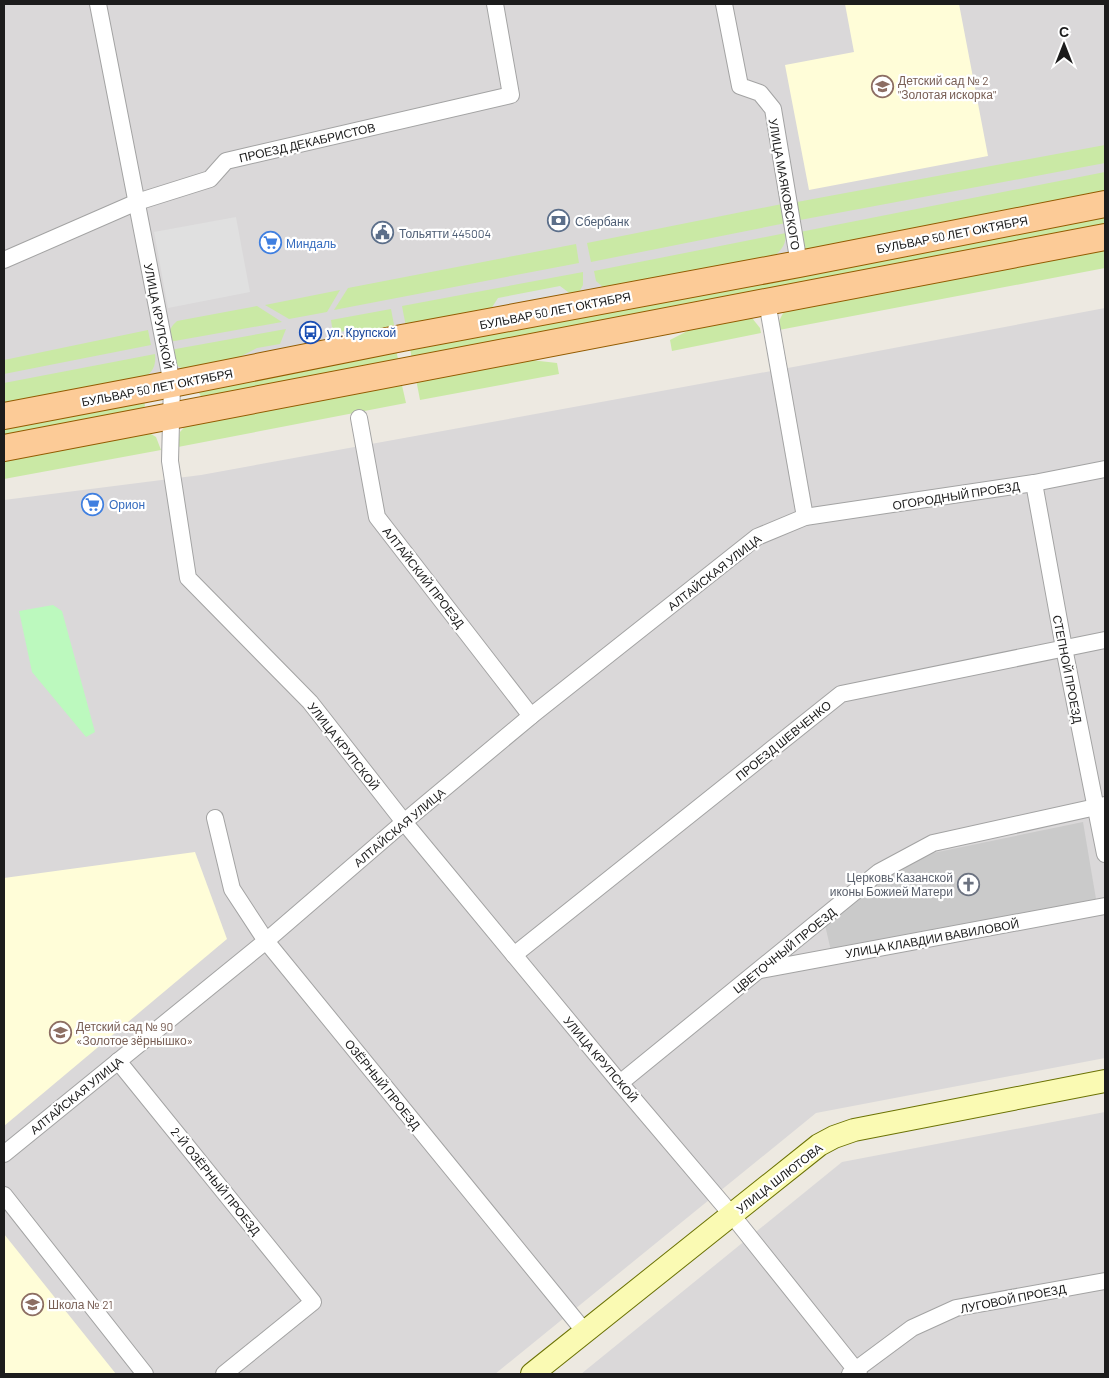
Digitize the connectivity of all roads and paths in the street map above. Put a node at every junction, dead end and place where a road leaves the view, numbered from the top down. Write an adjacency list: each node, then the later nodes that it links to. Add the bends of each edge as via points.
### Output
1 (98, 4): 4 (street, УЛИЦА КРУПСКОЙ)
2 (496, 4): 4 (street, ПРОЕЗД ДЕКАБРИСТОВ, via 511,95 226,161 210,179)
3 (724, 4): 8 (street, УЛИЦА МАЯКОВСКОГО, via 740,86 760,93 773,109)
4 (137, 202): 7 (street, ПРОЕЗД ДЕКАБРИСТОВ); 10 (street, УЛИЦА КРУПСКОЙ)
5 (1105, 204): 8 (main road, БУЛЬВАР 50 ЛЕТ ОКТЯБРЯ)
6 (1105, 237): 9 (main road)
7 (4, 260)
8 (799, 264): 10 (main road, БУЛЬВАР 50 ЛЕТ ОКТЯБРЯ)
9 (767, 302): 12 (main road); 17 (street)
10 (172, 384): 11 (main road, БУЛЬВАР 50 ЛЕТ ОКТЯБРЯ); 12 (street, УЛИЦА КРУПСКОЙ)
11 (4, 416)
12 (171, 417): 14 (main road); 23 (street, УЛИЦА КРУПСКОЙ, via 170,461 188,578 310,702)
13 (359, 418): 20 (street, АЛТАЙСКИЙ ПРОЕЗД, via 378,517)
14 (4, 448)
15 (1105, 469): 16 (street, ОГОРОДНЫЙ ПРОЕЗД)
16 (1034, 484): 17 (street, ОГОРОДНЫЙ ПРОЕЗД); 19 (street, СТЕПНОЙ ПРОЕЗД)
17 (805, 517): 20 (street, АЛТАЙСКАЯ УЛИЦА, via 757,536)
18 (1105, 640): 19 (street, ПРОЕЗД ШЕВЧЕНКО)
19 (1064, 648): 21 (street, СТЕПНОЙ ПРОЕЗД); 27 (street, ПРОЕЗД ШЕВЧЕНКО, via 841,694)
20 (531, 716): 23 (street, АЛТАЙСКАЯ УЛИЦА)
21 (1101, 806): 24 (street, СТЕПНОЙ ПРОЕЗД); 28 (street, ЦВЕТОЧНЫЙ ПРОЕЗД, via 933,843 879,872)
22 (214, 818): 26 (street, ОЗЁРНЫЙ ПРОЕЗД, via 232,889)
23 (404, 822): 26 (street, АЛТАЙСКАЯ УЛИЦА); 27 (street, УЛИЦА КРУПСКОЙ)
24 (1105, 854)
25 (1105, 906): 28 (street, УЛИЦА КЛАВДИИ ВАВИЛОВОЙ)
26 (266, 941): 29 (street, АЛТАЙСКАЯ УЛИЦА); 36 (street, ОЗЁРНЫЙ ПРОЕЗД)
27 (514, 955): 31 (street, УЛИЦА КРУПСКОЙ)
28 (759, 970): 31 (street, ЦВЕТОЧНЫЙ ПРОЕЗД)
29 (118, 1061): 32 (street, АЛТАЙСКАЯ УЛИЦА); 39 (street, 2-Й ОЗЁРНЫЙ ПРОЕЗД, via 313,1302)
30 (1105, 1082): 34 (main road, УЛИЦА ШЛЮТОВА, via 854,1130 820,1145)
31 (620, 1083): 34 (street, УЛИЦА КРУПСКОЙ)
32 (4, 1154)
33 (4, 1195): 38 (street)
34 (732, 1215): 36 (main road, УЛИЦА ШЛЮТОВА); 37 (street, УЛИЦА КРУПСКОЙ)
35 (1105, 1281): 37 (street, ЛУГОВОЙ ПРОЕЗД, via 956,1308 912,1328)
36 (585, 1332): 40 (main road, УЛИЦА ШЛЮТОВА)
37 (855, 1373)
38 (146, 1374)
39 (224, 1374)
40 (532, 1374)

